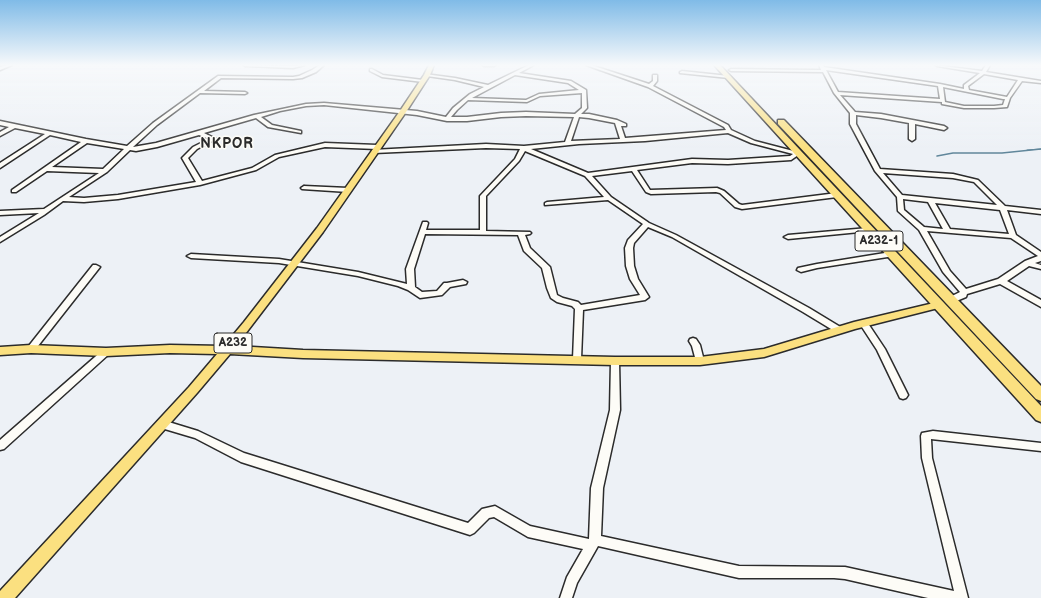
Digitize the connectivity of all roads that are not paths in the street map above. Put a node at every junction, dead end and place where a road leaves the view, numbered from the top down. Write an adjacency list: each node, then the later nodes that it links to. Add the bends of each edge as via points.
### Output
1 (198, 93): 39 (street, via 155,124)
2 (241, 93): 3 (street)
3 (245, 93)
4 (415, 93): 18 (main road, A232)
5 (479, 93): 16 (street)
6 (563, 93): 16 (street, via 539,95 527,101)
7 (584, 93): 20 (street, via 585,108)
8 (663, 93): 29 (street)
9 (748, 93): 41 (highway, A232-1)
10 (751, 93): 84 (highway, A232-1)
11 (836, 93): 12 (street, via 943,101); 19 (street)
12 (941, 93)
13 (981, 93): 15 (street)
14 (1011, 93): 15 (street)
15 (1008, 98): 17 (street, via 1005,106 994,107 964,107)
16 (468, 99): 22 (street)
17 (944, 103)
18 (403, 112): 21 (street, via 324,104 306,105); 22 (street, via 417,112); 40 (main road, A232)
19 (853, 113): 25 (street); 46 (street, via 853,124)
20 (578, 115): 22 (street, via 526,114); 23 (street); 37 (street)
21 (256, 116): 30 (street, via 270,126); 32 (street)
22 (447, 119)
23 (617, 122): 27 (street); 35 (street)
24 (0, 123): 26 (street)
25 (912, 123): 28 (street); 34 (street)
26 (14, 126): 31 (street); 33 (street)
27 (624, 126)
28 (944, 128)
29 (728, 129): 35 (street, via 720,132); 41 (street, via 767,146)
30 (299, 132)
31 (50, 133): 36 (street); 42 (street)
32 (199, 133): 39 (street, via 157,145); 48 (street, via 213,139 195,148 185,158)
33 (0, 134)
34 (912, 139)
35 (623, 140): 37 (street)
36 (86, 141): 39 (street); 44 (street)
37 (567, 144): 38 (street)
38 (524, 148): 40 (street, via 486,146); 47 (street); 68 (street, via 517,160 483,196)
39 (127, 149): 45 (street)
40 (376, 149): 48 (street, via 332,144 318,146 277,156 254,169); 50 (main road, A232)
41 (798, 153): 43 (street, via 791,158 728,162 692,161); 52 (highway, A232-1)
42 (0, 166)
43 (633, 168): 47 (street); 52 (street, via 651,192 717,190 742,207)
44 (46, 169): 45 (street); 51 (street)
45 (105, 171): 55 (street)
46 (878, 171): 53 (street); 58 (street, via 969,179 976,182)
47 (587, 175): 54 (street)
48 (200, 183): 55 (street, via 118,197)
49 (304, 188): 50 (street)
50 (348, 190): 76 (main road, A232)
51 (14, 191)
52 (837, 195): 65 (highway, A232-1)
53 (900, 197): 56 (street); 64 (street, via 901,211)
54 (609, 198): 57 (street); 63 (street)
55 (62, 199): 59 (street)
56 (930, 200): 58 (street); 66 (street)
57 (546, 204)
58 (1002, 207): 60 (street); 69 (street)
59 (46, 211): 61 (street); 71 (street)
60 (1041, 212)
61 (0, 213)
62 (425, 223): 67 (street)
63 (647, 224): 87 (street, via 629,248 634,279 645,297); 89 (street, via 674,236)
64 (922, 228): 66 (street); 83 (street, via 947,272)
65 (868, 230): 70 (street); 72 (highway, A232-1)
66 (947, 230): 69 (street)
67 (423, 232): 68 (street); 82 (street, via 410,269)
68 (483, 234): 87 (street, via 524,233 528,249 546,267 554,296)
69 (1013, 236): 74 (street)
70 (788, 237)
71 (0, 240)
72 (891, 254): 79 (street); 86 (highway, A232-1)
73 (191, 256): 76 (street)
74 (1041, 256): 75 (street)
75 (1028, 263): 78 (street); 80 (street)
76 (294, 264): 82 (street, via 370,276); 92 (main road, A232)
77 (96, 267): 91 (street)
78 (1041, 267)
79 (801, 270)
80 (1001, 281): 83 (street); 85 (street)
81 (463, 282): 82 (street, via 447,285 442,291 425,295 420,295)
82 (411, 288)
83 (964, 292): 84 (street, via 963,295)
84 (951, 300): 99 (highway, A232-1)
85 (1041, 304)
86 (938, 305): 88 (main road); 100 (highway, A232-1)
87 (579, 308): 95 (street)
88 (864, 324): 89 (main road); 98 (street, via 881,349)
89 (839, 330): 96 (main road, via 764,353 741,358)
90 (692, 341): 96 (street, via 696,345)
91 (31, 349): 93 (main road); 94 (main road)
92 (228, 350): 94 (main road); 95 (main road, via 303,354); 101 (main road, A232)
93 (0, 351)
94 (106, 352): 102 (street)
95 (577, 359): 97 (main road)
96 (700, 361): 97 (main road)
97 (615, 362): 104 (street, via 615,410 597,488)
98 (903, 395)
99 (1041, 395)
100 (1041, 416)
101 (162, 424): 104 (street, via 198,435 241,457 470,529 486,512 495,511 528,531 592,545); 105 (main road, A232)
102 (0, 446)
103 (1041, 447): 108 (street, via 926,436 927,458)
104 (595, 540): 106 (street, via 570,580); 107 (street, via 739,572 834,572)
105 (4, 598)
106 (566, 598)
107 (956, 598)
108 (962, 598)

